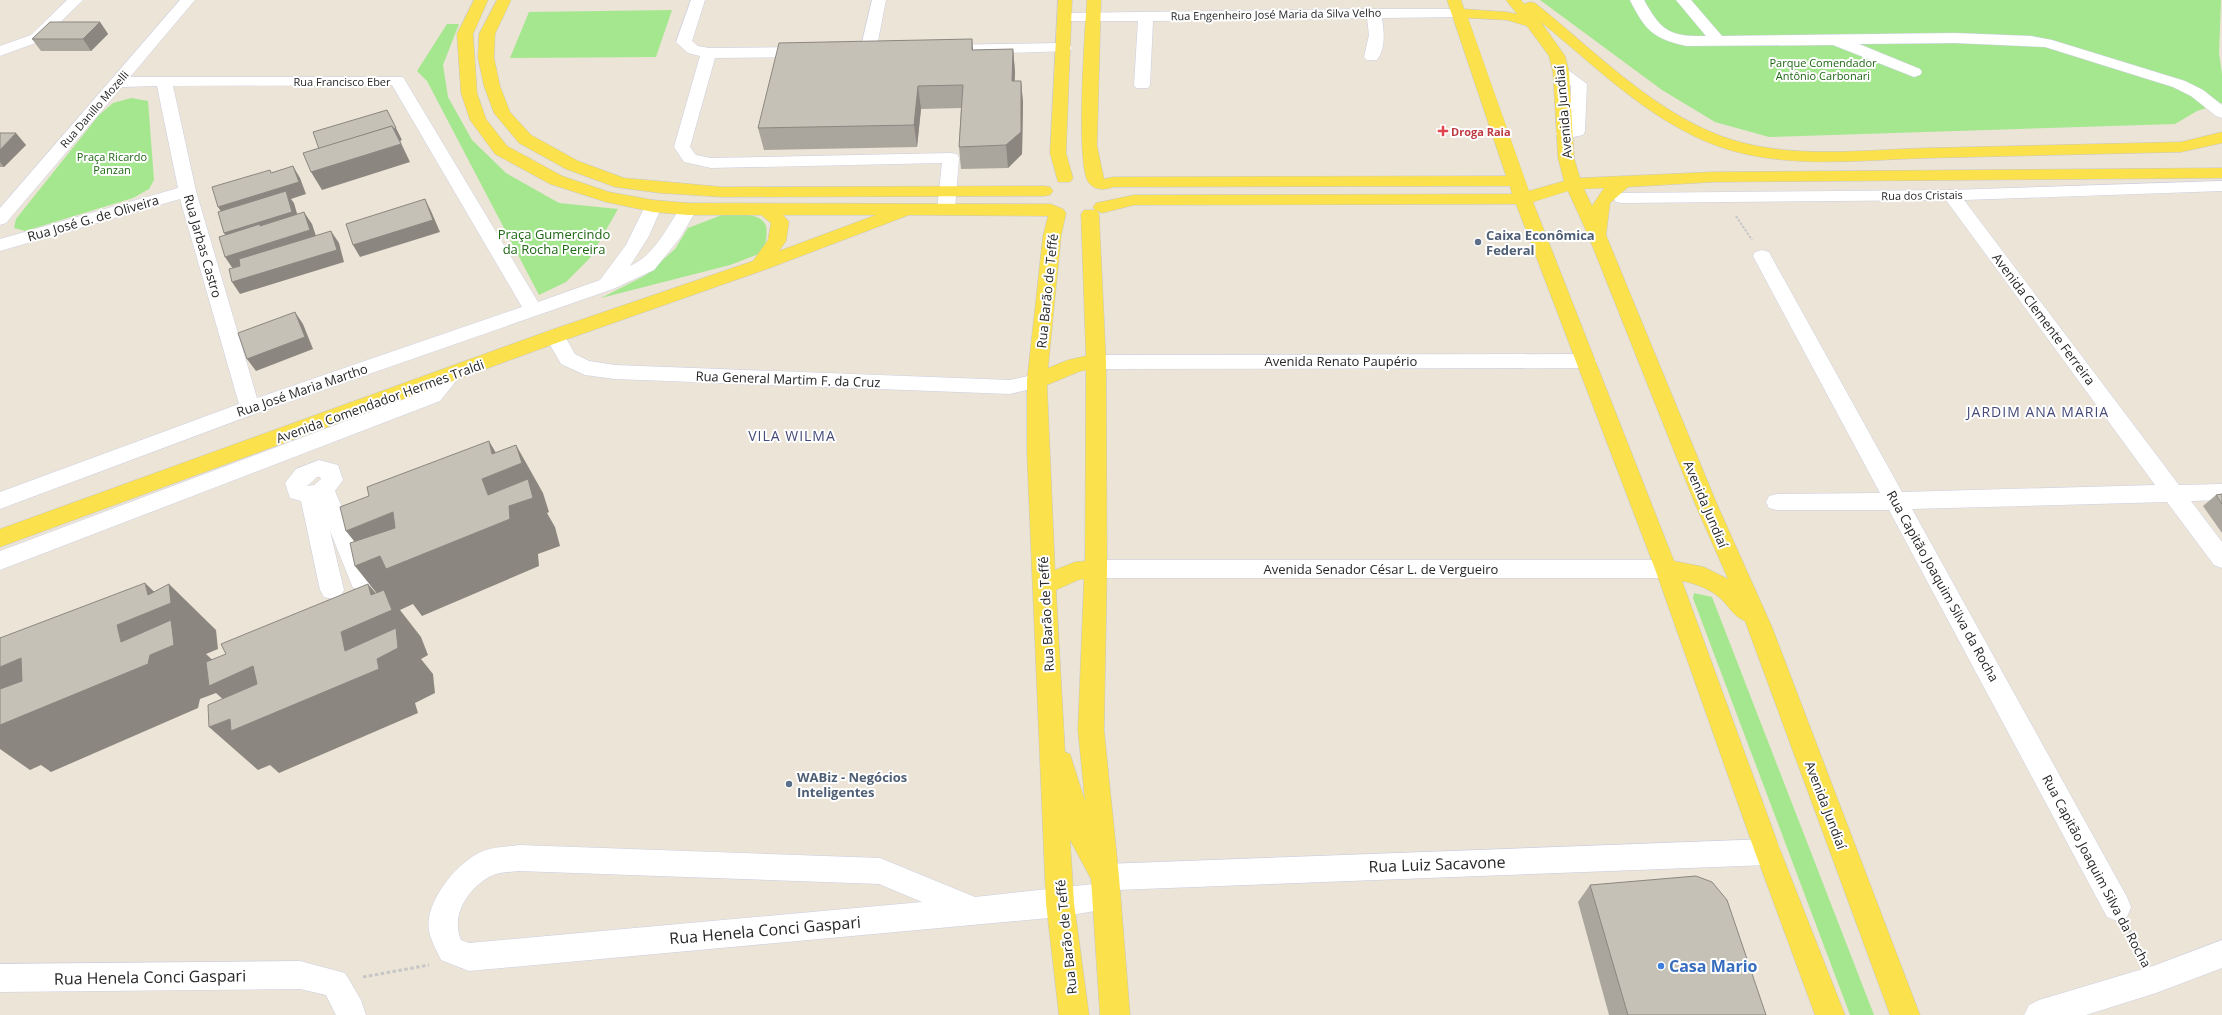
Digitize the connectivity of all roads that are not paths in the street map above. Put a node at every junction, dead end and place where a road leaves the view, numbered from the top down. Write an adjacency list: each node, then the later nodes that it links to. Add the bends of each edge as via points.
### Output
1 (76, 0): 23 (street, via 36,38)
2 (188, 0): 32 (street, Rua Danillo Mozelli)
3 (481, 0): 51 (main road, via 465,34 469,92 478,120 501,150 556,180 606,197)
4 (504, 0): 50 (main road, via 487,34 486,58 492,86 502,113 525,139 572,165 621,183 668,188)
5 (698, 0): 28 (street, via 684,42 693,50)
6 (879, 0): 27 (street)
7 (1065, 0): 16 (main road)
8 (1513, 0): 17 (main road, Avenida Jundiaí)
9 (1523, 0): 18 (main road)
10 (1637, 0): 20 (street, via 1652,27 1660,34 1688,41)
11 (1683, 0): 20 (street)
12 (1457, 6): 14 (street, Rua Engenheiro José Maria da Silva Velho); 17 (main road); 44 (main road)
13 (1094, 8): 15 (street, Rua Engenheiro José Maria da Silva Velho); 16 (street, Rua Engenheiro José Maria da Silva Velho); 41 (main road, via 1089,146)
14 (1374, 14): 15 (street, Rua Engenheiro José Maria da Silva Velho); 29 (street, via 1378,36)
15 (1146, 16): 34 (street)
16 (1064, 17): 21 (main road)
17 (1531, 22): 18 (main road, via 1544,25); 30 (main road, Avenida Jundiaí, via 1545,37 1557,56)
18 (1571, 38): 37 (main road, via 1625,84 1677,121 1715,139 1744,148 1802,155 1894,154 2181,147)
19 (1835, 40): 20 (street); 31 (street); 35 (street, via 1993,39 2047,44 2178,84 2197,93)
20 (1718, 41)
21 (1064, 48): 22 (street); 40 (main road, via 1058,153)
22 (931, 50)
23 (0, 51)
24 (884, 51): 27 (street)
25 (820, 52): 28 (street)
26 (852, 52): 27 (street)
27 (868, 52)
28 (709, 53): 50 (street, via 682,147 685,156 693,161 711,163 951,158)
29 (1372, 57)
30 (1562, 72): 36 (street, via 1579,84 1577,131)
31 (1914, 72)
32 (116, 82): 33 (street, Rua Francisco Eber); 57 (street, Rua Danillo Mozelli)
33 (164, 82): 46 (street, Rua Jarbas Castro); 63 (street, Rua Francisco Eber, via 397,80)
34 (1142, 85)
35 (2222, 113)
36 (1564, 134): 42 (main road, Avenida Jundiaí, via 1566,158)
37 (2222, 137)
38 (2222, 173): 39 (main road)
39 (1713, 177): 45 (main road); 49 (street)
40 (1064, 178): 41 (main road, via 1081,177); 47 (main road, via 1052,183)
41 (1099, 183): 44 (main road); 55 (main road, via 1107,196)
42 (1574, 184): 44 (main road); 45 (main road); 58 (main road, Avenida Jundiaí)
43 (2222, 186): 48 (street, Rua dos Cristais)
44 (1521, 190): 55 (main road, via 1134,200); 65 (main road)
45 (1623, 190): 49 (street, Rua dos Cristais); 58 (main road, via 1604,196 1599,210)
46 (187, 191): 59 (street, Rua José G. de Oliveira); 69 (street, Rua Jarbas Castro)
47 (1044, 191): 50 (main road); 56 (main road, via 1044,201)
48 (1951, 195): 49 (street, Rua dos Cristais); 74 (street, Avenida Clemente Ferreira)
49 (1724, 197)
50 (948, 201): 54 (main road); 56 (main road)
51 (653, 206): 52 (main road); 62 (street, via 647,226 627,259)
52 (688, 208): 53 (main road); 62 (street, Rua José Maria Martho, via 674,234 647,266)
53 (765, 209): 54 (main road); 61 (main road, via 780,222 777,242)
54 (909, 209): 61 (main road, Avenida Comendador Hermes Traldi)
55 (1096, 210): 56 (main road, via 1073,216); 66 (main road)
56 (1054, 212): 68 (main road, Rua Barão de Teffé)
57 (0, 219)
58 (1597, 235): 86 (main road, Avenida Jundiaí, via 1703,497)
59 (0, 245)
60 (1762, 256): 77 (street, Rua Capitão Joaquim Silva da Rocha)
61 (760, 265): 64 (main road, Avenida Comendador Hermes Traldi)
62 (606, 285): 63 (street, Rua José Maria Martho)
63 (533, 309): 69 (street, Rua José Maria Martho)
64 (555, 336): 67 (main road, Avenida Comendador Hermes Traldi); 68 (street, Rua General Martim F. da Cruz, via 568,359 585,368 615,372 1010,387)
65 (1586, 360): 66 (street, Avenida Renato Paupério); 82 (main road)
66 (1096, 362): 68 (main road, via 1075,365); 81 (main road)
67 (450, 376): 70 (street, via 433,396); 78 (main road, Avenida Comendador Hermes Traldi)
68 (1037, 381): 84 (main road, Rua Barão de Teffé)
69 (250, 408): 75 (street, Rua José Maria Martho)
70 (311, 442): 71 (street); 72 (street, via 319,468 326,469 333,475 330,485)
71 (291, 450): 72 (street); 80 (street)
72 (311, 487): 83 (street); 85 (street)
73 (2222, 492): 74 (street)
74 (2176, 494): 77 (street); 79 (street, Avenida Clemente Ferreira)
75 (0, 501)
76 (1777, 502): 77 (street)
77 (1897, 502): 91 (street, Rua Capitão Joaquim Silva da Rocha)
78 (0, 538)
79 (2222, 559)
80 (0, 561)
81 (1096, 569): 82 (street, Avenida Senador César L. de Vergueiro); 84 (main road, via 1075,571); 89 (main road, via 1091,730)
82 (1666, 569): 86 (main road, via 1696,574 1727,590); 88 (main road)
83 (361, 581)
84 (1045, 585): 87 (main road, Rua Barão de Teffé)
85 (332, 590)
86 (1760, 627): 99 (main road, Avenida Jundiaí)
87 (1051, 737): 89 (main road, via 1065,771 1080,832); 90 (main road, Rua Barão de Teffé)
88 (1768, 852): 89 (street, Rua Luiz Sacavone); 98 (main road)
89 (1106, 887): 90 (street, Rua Luiz Sacavone); 97 (main road)
90 (1060, 903): 92 (street, Rua Henela Conci Gaspari); 96 (main road, Rua Barão de Teffé)
91 (2117, 907)
92 (973, 910): 92 (street, Rua Henela Conci Gaspari, via 469,957 451,950 444,931 446,907 461,883 486,863 519,858 880,871)
93 (2222, 954): 100 (street, via 2156,979)
94 (0, 978): 95 (street, Rua Henela Conci Gaspari, via 300,975 335,983 351,1010)
95 (351, 1015)
96 (1074, 1015)
97 (1114, 1015)
98 (1830, 1015)
99 (1905, 1015)
100 (2039, 1015)

